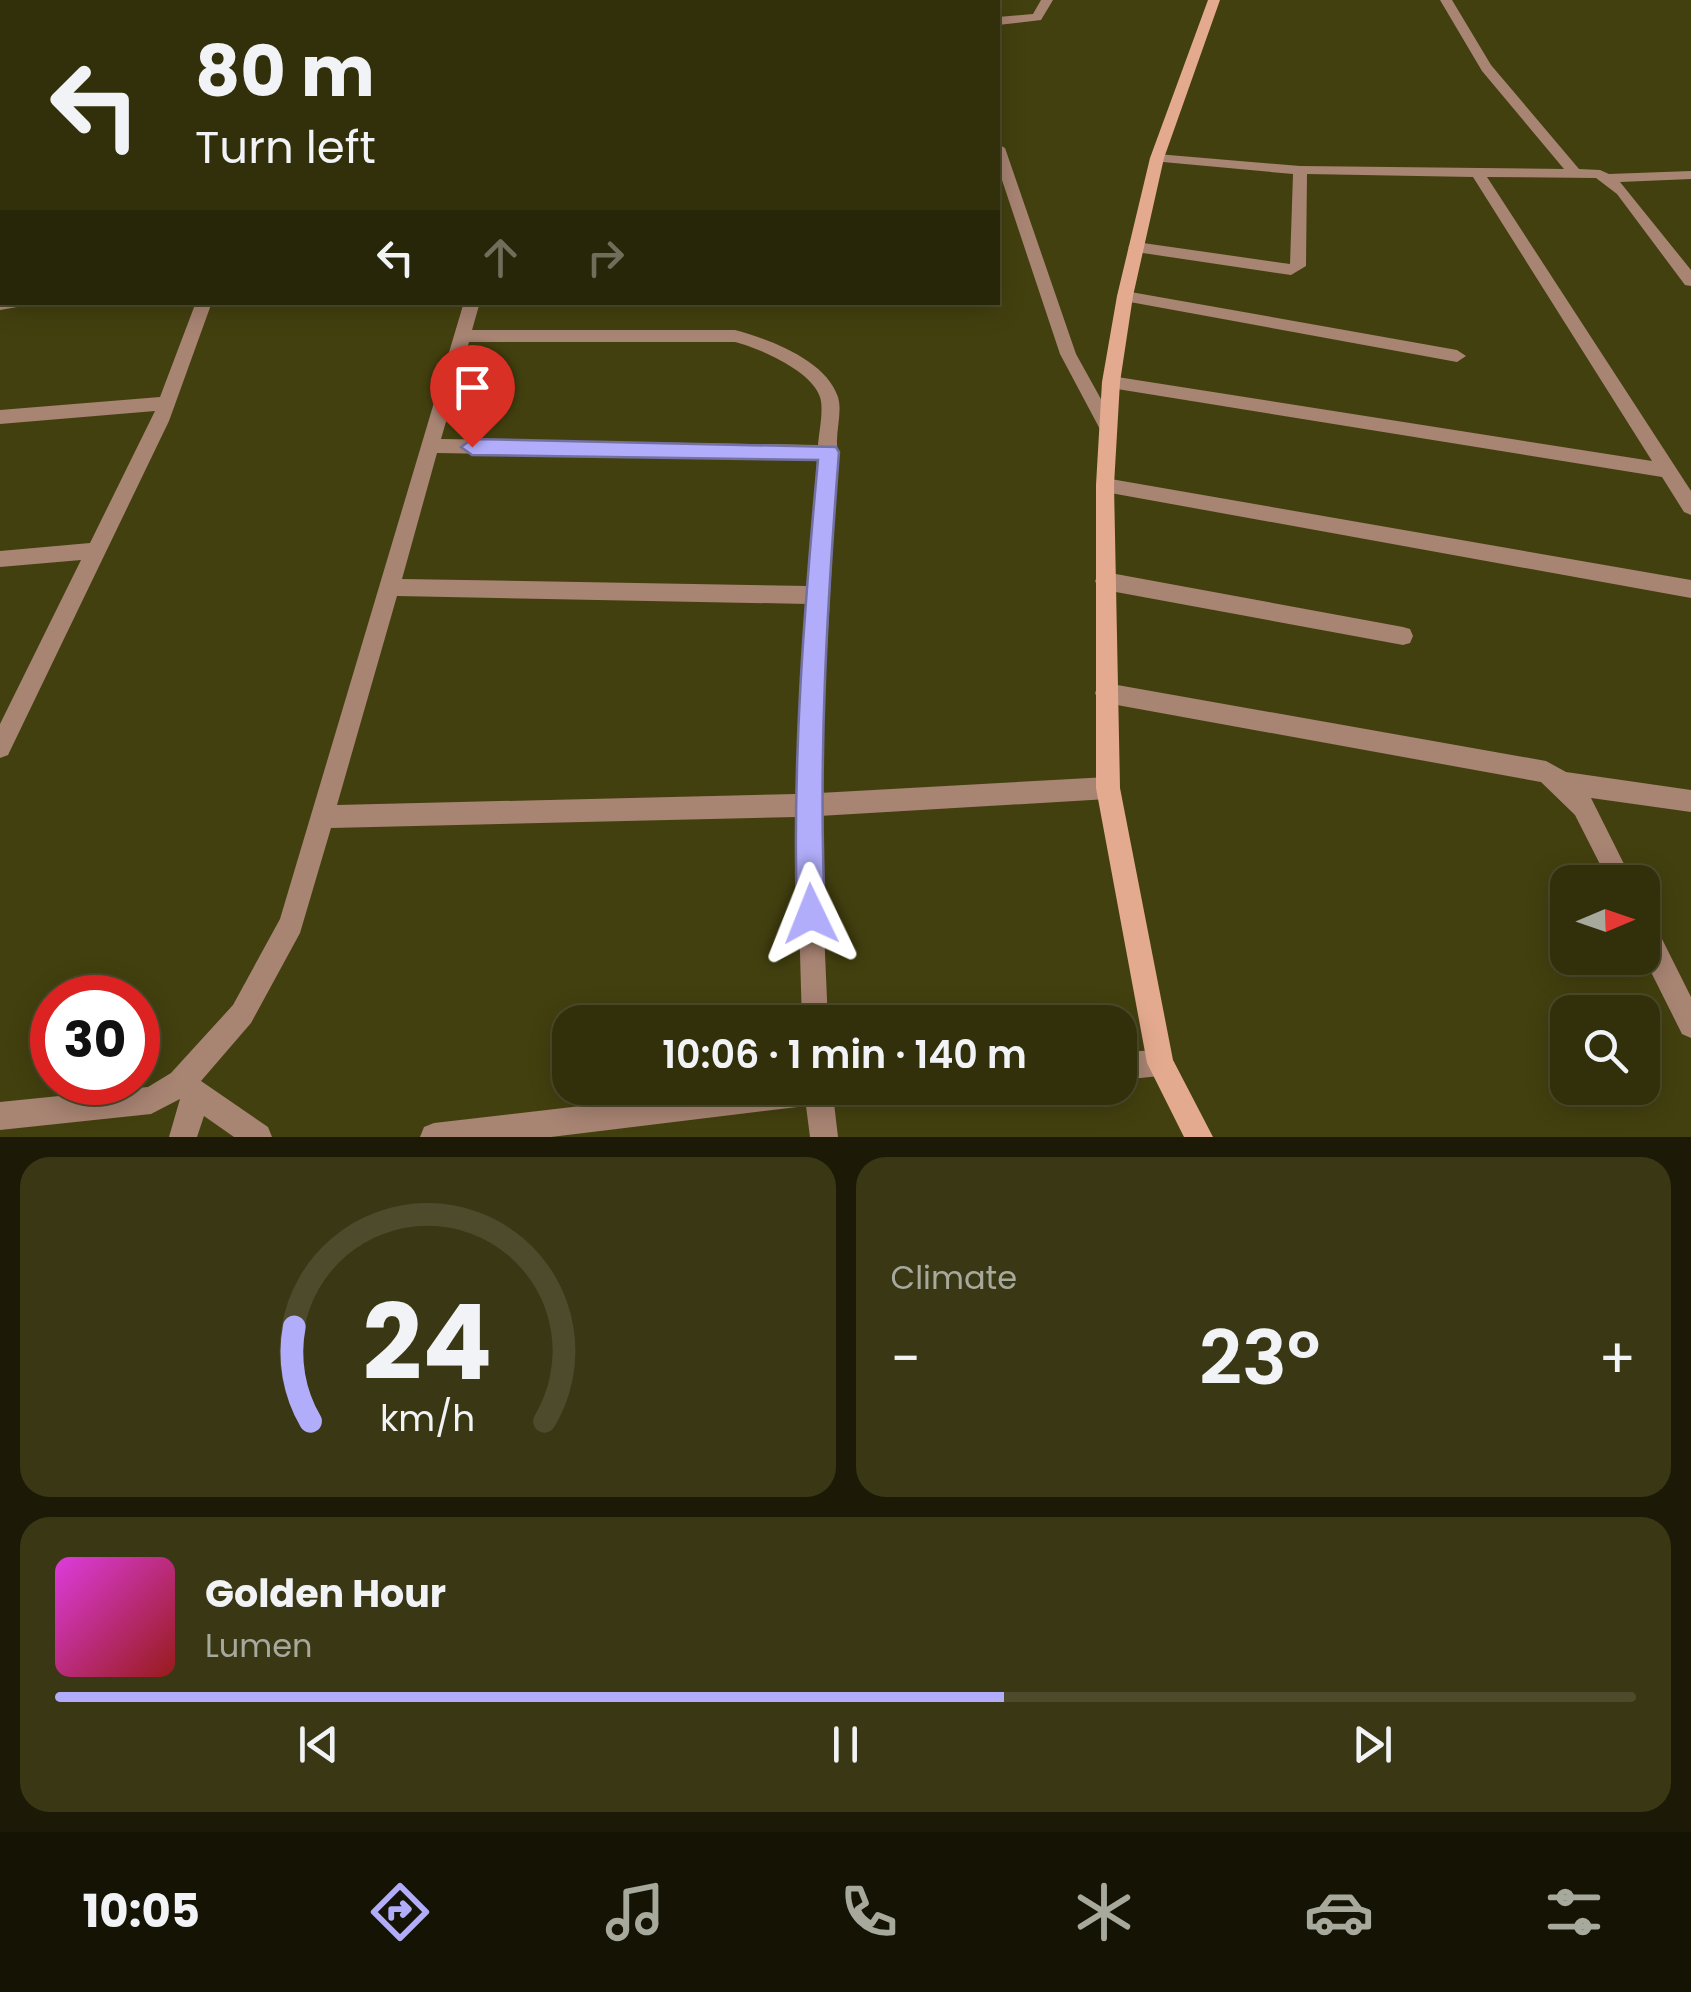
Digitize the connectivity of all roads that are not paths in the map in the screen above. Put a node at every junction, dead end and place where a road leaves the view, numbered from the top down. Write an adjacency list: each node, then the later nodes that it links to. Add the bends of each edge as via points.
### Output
1 (1047, 0): 4 (street, via 1038,17)
2 (1214, 0): 6 (street)
3 (1446, 0): 9 (street, via 1507,93)
4 (1000, 21)
5 (1000, 154): 22 (street, via 1068,354)
6 (1158, 158): 7 (street); 12 (street)
7 (1300, 170): 8 (street); 12 (street, via 1298,266 1291,270)
8 (1477, 172): 9 (street); 25 (street)
9 (1574, 172): 11 (street)
10 (1691, 176): 11 (street)
11 (1610, 178): 13 (street)
12 (1136, 248): 14 (street)
13 (1691, 281)
14 (1125, 296): 18 (street); 19 (street)
15 (203, 305): 20 (street)
16 (471, 305): 17 (street)
17 (463, 336): 23 (street); 24 (street, via 754,339 826,386)
18 (1457, 356)
19 (1110, 382): 22 (street); 25 (street)
20 (168, 403): 21 (street); 28 (street)
21 (0, 417)
22 (1108, 428): 26 (street)
23 (432, 446): 24 (street); 31 (street)
24 (829, 452): 33 (street)
25 (1668, 471): 27 (street)
26 (1105, 486): 30 (street); 32 (street)
27 (1691, 507)
28 (97, 550): 29 (street); 36 (street)
29 (0, 559)
30 (1105, 581): 34 (street); 35 (street)
31 (390, 587): 33 (street); 41 (street)
32 (1691, 589)
33 (817, 594): 40 (street)
34 (1403, 636)
35 (1106, 693): 37 (street, via 1546,772); 38 (street)
36 (0, 745)
37 (1566, 783): 39 (street); 42 (street, via 1582,800)
38 (1108, 788): 40 (street); 46 (street)
39 (1691, 802)
40 (807, 805): 41 (street); 44 (street)
41 (322, 817): 48 (street, via 290,924 242,1014)
42 (1614, 865)
43 (1660, 963): 45 (street)
44 (815, 1005)
45 (1691, 1026)
46 (1160, 1063): 47 (street); 56 (street)
47 (1137, 1065)
48 (189, 1089): 51 (street, via 152,1100); 52 (street); 53 (street)
49 (691, 1105): 54 (street)
50 (826, 1105): 55 (street)
51 (0, 1116)
52 (184, 1137)
53 (258, 1137)
54 (434, 1137)
55 (824, 1137)
56 (1199, 1137)

